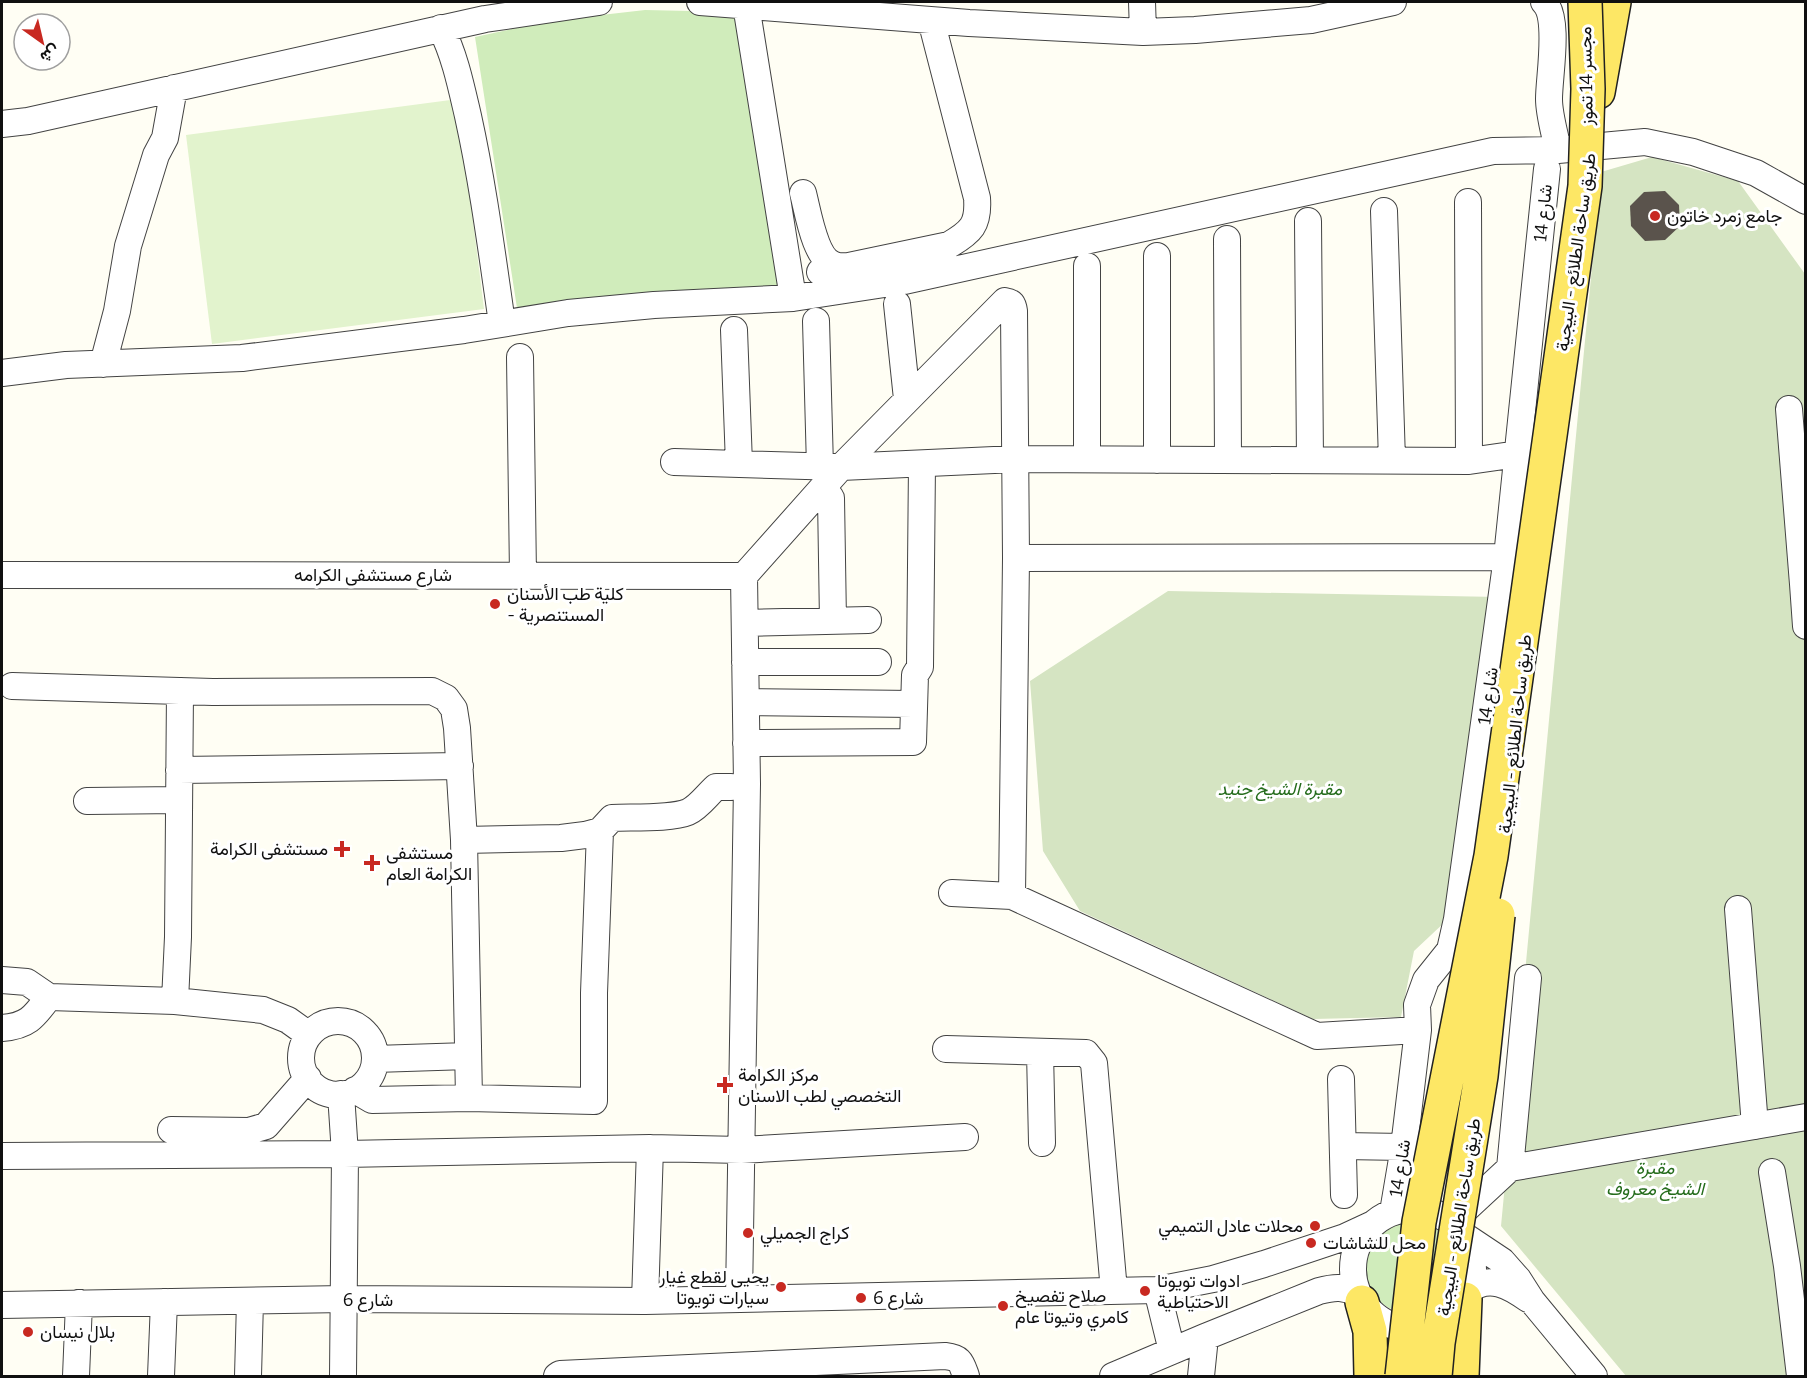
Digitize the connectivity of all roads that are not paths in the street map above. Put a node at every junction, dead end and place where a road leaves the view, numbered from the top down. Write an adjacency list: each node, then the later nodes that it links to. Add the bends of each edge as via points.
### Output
1 (599, 2): 10 (street)
2 (700, 2): 8 (street)
3 (1142, 2): 11 (street)
4 (1393, 2): 11 (street, via 1311,20)
5 (1544, 2): 15 (street, شارع 14, via 1548,6 1553,50 1549,101)
6 (1585, 2): 16 (main road, مجسر 14 تموز, bridge)
7 (1614, 2): 13 (main road, مجسر 14 تموز)
8 (746, 5): 9 (street); 27 (street)
9 (931, 20): 11 (street); 24 (street, via 977,198 975,223 966,235 949,245)
10 (441, 28): 12 (street); 30 (street, via 458,75 478,162)
11 (1143, 32)
12 (174, 88): 14 (street, via 28,122); 33 (street, via 165,138 156,155 128,246)
13 (1598, 92): 131 (main road, طريق ساحة الطلائع - البيجية, bridge, via 1533,567 1484,1055)
14 (2, 124)
15 (1553, 159): 18 (street, via 1645,142 1693,152 1755,173); 27 (street, via 1493,152 904,281); 37 (street, شارع 14)
16 (1585, 186): 130 (main road, طريق ساحة الطلائع - البيجية, bridge, via 1491,856 1419,1222)
17 (803, 193): 24 (street, via 823,257 834,265)
18 (1806, 201)
19 (1468, 202): 44 (street)
20 (1384, 211): 43 (street)
21 (1308, 221): 42 (street)
22 (1227, 239): 41 (street)
23 (1157, 256): 40 (street)
24 (850, 266): 26 (street)
25 (1087, 266): 39 (street)
26 (820, 272)
27 (793, 298): 30 (street, via 654,305)
28 (897, 304): 35 (street)
29 (816, 321): 48 (street)
30 (502, 323): 33 (street, via 242,358)
31 (734, 330): 46 (street)
32 (520, 357): 52 (street)
33 (103, 364): 34 (street)
34 (2, 373)
35 (907, 399): 38 (street, via 999,306 1010,302 1014,311); 48 (street)
36 (1789, 409): 57 (street)
37 (1518, 454): 44 (street); 49 (street, شارع 14)
38 (1016, 459): 39 (street); 47 (street); 50 (street)
39 (1087, 459): 40 (street)
40 (1157, 460): 41 (street)
41 (1228, 460): 42 (street)
42 (1310, 460): 43 (street)
43 (1392, 460): 44 (street)
44 (1469, 461)
45 (674, 462): 46 (street)
46 (739, 464): 48 (street)
47 (922, 464): 48 (street); 63 (street, via 920,667 915,675)
48 (828, 474): 53 (street); 55 (street)
49 (1507, 557): 50 (street); 80 (street, شارع 14, via 1457,919 1450,950 1426,980 1417,1005)
50 (1016, 558): 73 (street)
51 (2, 575): 52 (street, شارع مستشفى الكرامه)
52 (523, 575): 53 (street, شارع مستشفى الكرامه)
53 (744, 576): 56 (street)
54 (868, 620): 55 (street)
55 (833, 621): 56 (street)
56 (745, 623): 58 (street)
57 (1806, 626)
58 (745, 662): 59 (street); 62 (street)
59 (878, 662)
60 (12, 687): 61 (street)
61 (180, 691): 65 (street, via 432,691 446,698 454,709); 66 (street)
62 (746, 702): 63 (street); 64 (street)
63 (913, 704): 64 (street, via 913,742)
64 (746, 743): 98 (street)
65 (460, 766): 66 (street); 71 (street)
66 (179, 770): 68 (street)
67 (731, 787): 70 (street, via 716,787 687,812 612,818)
68 (179, 800): 69 (street); 78 (street)
69 (87, 801)
70 (600, 831): 71 (street, via 561,838); 89 (street, via 594,1101)
71 (464, 840): 84 (street)
72 (952, 893): 73 (street)
73 (1012, 896): 80 (street, via 1317,1036)
74 (1738, 909): 91 (street)
75 (1528, 978): 101 (street)
76 (2, 980): 77 (street, via 27,982)
77 (49, 997): 78 (street); 79 (street, via 32,1019)
78 (175, 1001): 81 (street, via 263,1010 288,1020)
79 (2, 1028)
80 (1418, 1030): 96 (street, شارع 14)
81 (309, 1035): 85 (street, via 321,1025 351,1022 373,1043); 86 (street, via 302,1049 302,1064)
82 (946, 1049): 83 (street)
83 (1040, 1052): 94 (street); 107 (street, via 1086,1053 1094,1063)
84 (468, 1056): 85 (street); 89 (street)
85 (375, 1059): 88 (street, via 372,1073 362,1086)
86 (308, 1078): 88 (street, via 319,1089 333,1094); 92 (street, via 266,1126 249,1131)
87 (1341, 1079): 95 (street)
88 (348, 1092): 89 (street, via 372,1100); 99 (street)
89 (469, 1098)
90 (1806, 1117): 91 (street)
91 (1755, 1126): 101 (street)
92 (171, 1130)
93 (965, 1137): 98 (street)
94 (1042, 1143)
95 (1343, 1146): 96 (street); 103 (street)
96 (1404, 1147): 104 (street, شارع 14)
97 (650, 1148): 98 (street); 99 (street); 113 (street)
98 (741, 1150): 111 (street)
99 (345, 1154): 100 (street); 110 (street)
100 (2, 1156)
101 (1510, 1168): 105 (street)
102 (1772, 1172): 134 (street)
103 (1344, 1195)
104 (1383, 1218): 105 (street, via 1413,1209 1433,1212); 106 (street, شارع 6, via 1345,1237 1264,1264); 109 (street, via 1362,1236 1355,1250 1352,1265)
105 (1456, 1227): 108 (street, via 1471,1252 1472,1283); 114 (street, via 1502,1261)
106 (1157, 1290): 107 (street, شارع 6); 119 (street)
107 (1114, 1292): 111 (street, شارع 6)
108 (1467, 1294): 109 (street, via 1455,1312 1442,1322 1408,1329 1375,1316); 114 (street, via 1476,1284 1488,1282 1502,1284); 132 (main road)
109 (1360, 1298): 118 (street, via 1344,1288 1320,1291); 129 (main road, via 1370,1331)
110 (344, 1299): 112 (street, شارع 6); 113 (street, شارع 6); 124 (street)
111 (739, 1299): 113 (street, شارع 6)
112 (250, 1301): 115 (street, شارع 6); 123 (street)
113 (645, 1301)
114 (1532, 1301): 133 (street)
115 (164, 1302): 116 (street, شارع 6); 122 (street)
116 (79, 1303): 117 (street, شارع 6); 121 (street)
117 (2, 1305)
118 (1205, 1337): 119 (street); 128 (street)
119 (1172, 1351): 127 (street)
120 (673, 1372): 125 (street); 126 (street, via 945,1356 956,1357)
121 (76, 1377)
122 (161, 1377)
123 (248, 1377)
124 (343, 1377)
125 (557, 1377)
126 (966, 1377)
127 (1113, 1377)
128 (1201, 1377)
129 (1371, 1377)
130 (1402, 1377)
131 (1435, 1377)
132 (1462, 1377)
133 (1594, 1377)
134 (1800, 1377)

